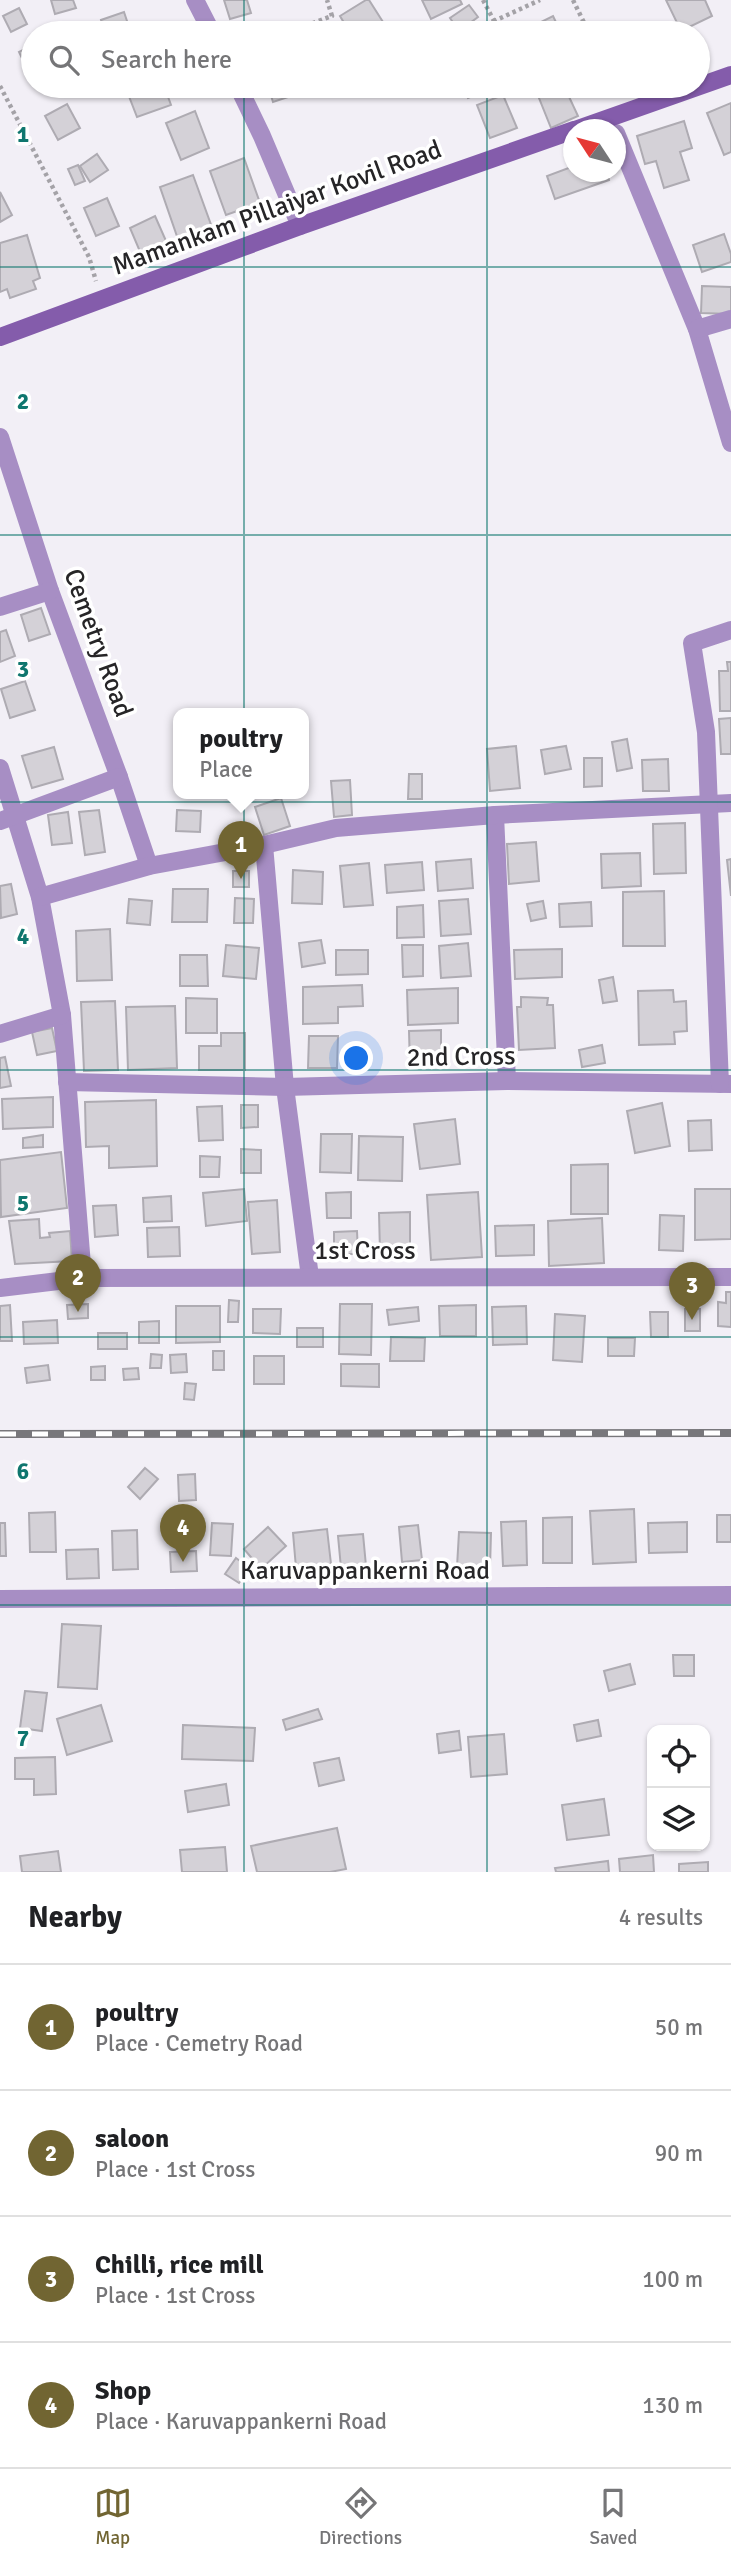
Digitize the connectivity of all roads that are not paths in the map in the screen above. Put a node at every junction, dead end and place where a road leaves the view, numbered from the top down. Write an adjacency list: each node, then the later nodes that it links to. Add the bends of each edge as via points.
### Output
1 (195, 0): 2 (street)
2 (206, 21)
3 (731, 75): 4 (main road, Mamankam Pillaiyar Kovil Road)
4 (710, 84)
5 (244, 98): 10 (street)
6 (679, 98): 7 (main road, Mamankam Pillaiyar Kovil Road)
7 (626, 121)
8 (563, 134): 10 (main road, Mamankam Pillaiyar Kovil Road)
9 (626, 158): 12 (street)
10 (300, 226): 13 (main road, Mamankam Pillaiyar Kovil Road)
11 (731, 319): 12 (street)
12 (697, 329): 15 (street)
13 (0, 337)
14 (0, 437): 16 (street, Cemetry Road)
15 (731, 443)
16 (50, 591): 17 (street); 20 (street, Cemetry Road)
17 (0, 607)
18 (731, 629): 22 (street, via 692,643 706,732)
19 (0, 768): 24 (street)
20 (119, 777): 24 (street); 26 (street, Cemetry Road)
21 (731, 803): 22 (street)
22 (707, 805): 23 (street); 32 (street)
23 (495, 815): 25 (street, via 336,828); 30 (street)
24 (8, 818): 27 (street)
25 (264, 845): 26 (street); 33 (street)
26 (149, 866): 27 (street)
27 (40, 897): 28 (street)
28 (62, 1015): 29 (street); 31 (street)
29 (0, 1034)
30 (507, 1081): 32 (street, 2nd Cross); 33 (street, 2nd Cross)
31 (67, 1082): 33 (street, 2nd Cross); 36 (street)
32 (725, 1084)
33 (285, 1087): 34 (street)
34 (310, 1277): 35 (street, 1st Cross); 36 (street, 1st Cross)
35 (731, 1277)
36 (83, 1278): 37 (street, 1st Cross)
37 (0, 1288)
38 (731, 1595): 39 (street, Karuvappankerni Road)
39 (0, 1599)

